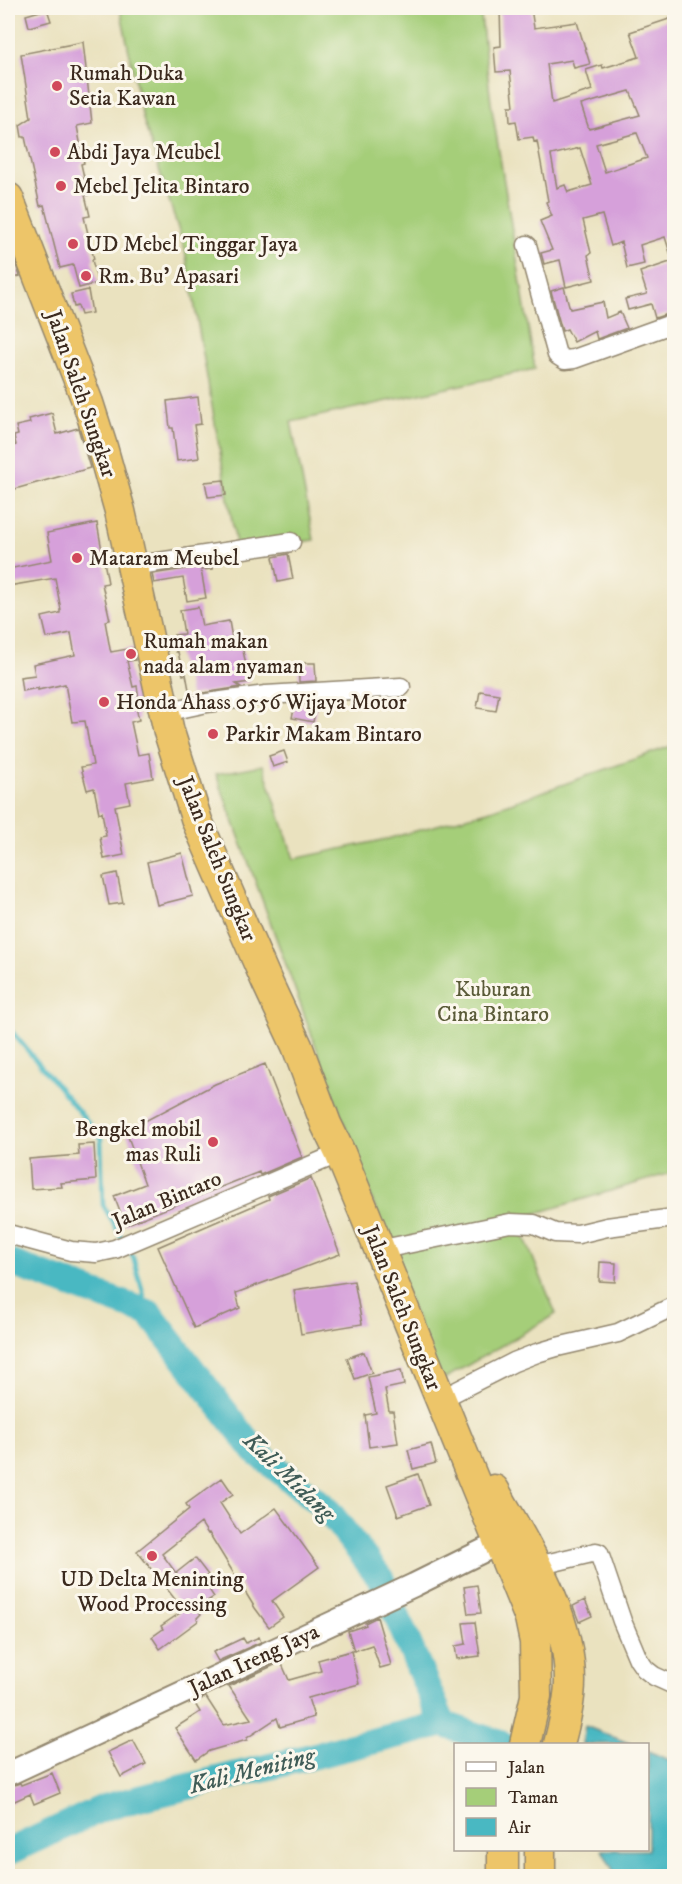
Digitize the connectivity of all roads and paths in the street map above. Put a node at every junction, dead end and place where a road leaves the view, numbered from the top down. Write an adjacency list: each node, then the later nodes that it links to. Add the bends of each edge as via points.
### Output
1 (8, 198): 5 (highway, Jalan Saleh Sungkar, via 88,403)
2 (527, 245): 3 (street, via 557,354 565,360)
3 (675, 323)
4 (291, 542): 5 (street)
5 (132, 566): 7 (highway, Jalan Saleh Sungkar)
6 (400, 687): 7 (street, via 266,695)
7 (165, 712): 8 (highway, Jalan Saleh Sungkar, via 197,822)
8 (340, 1153): 10 (street, Jalan Bintaro, via 123,1246 96,1253 71,1251); 11 (highway, Jalan Saleh Sungkar)
9 (675, 1218): 11 (street, via 578,1234 510,1223)
10 (8, 1234)
11 (378, 1250): 13 (highway, Jalan Saleh Sungkar)
12 (675, 1306): 13 (street, via 618,1333 529,1356)
13 (440, 1400): 14 (highway, Jalan Saleh Sungkar)
14 (454, 1436): 15 (highway, Jalan Saleh Sungkar); 16 (highway, Jalan Saleh Sungkar, via 484,1473)
15 (499, 1543): 18 (highway, Jalan Saleh Sungkar, via 535,1642 536,1696); 20 (street, Jalan Ireng Jaya)
16 (537, 1566): 17 (street, via 599,1553 638,1659 654,1676); 19 (highway, Jalan Saleh Sungkar, via 565,1637 569,1658 568,1702)
17 (675, 1685)
18 (525, 1743)
19 (559, 1743)
20 (8, 1774)
21 (503, 1851): 23 (highway)
22 (540, 1851): 24 (highway)
23 (503, 1876)
24 (540, 1876)

